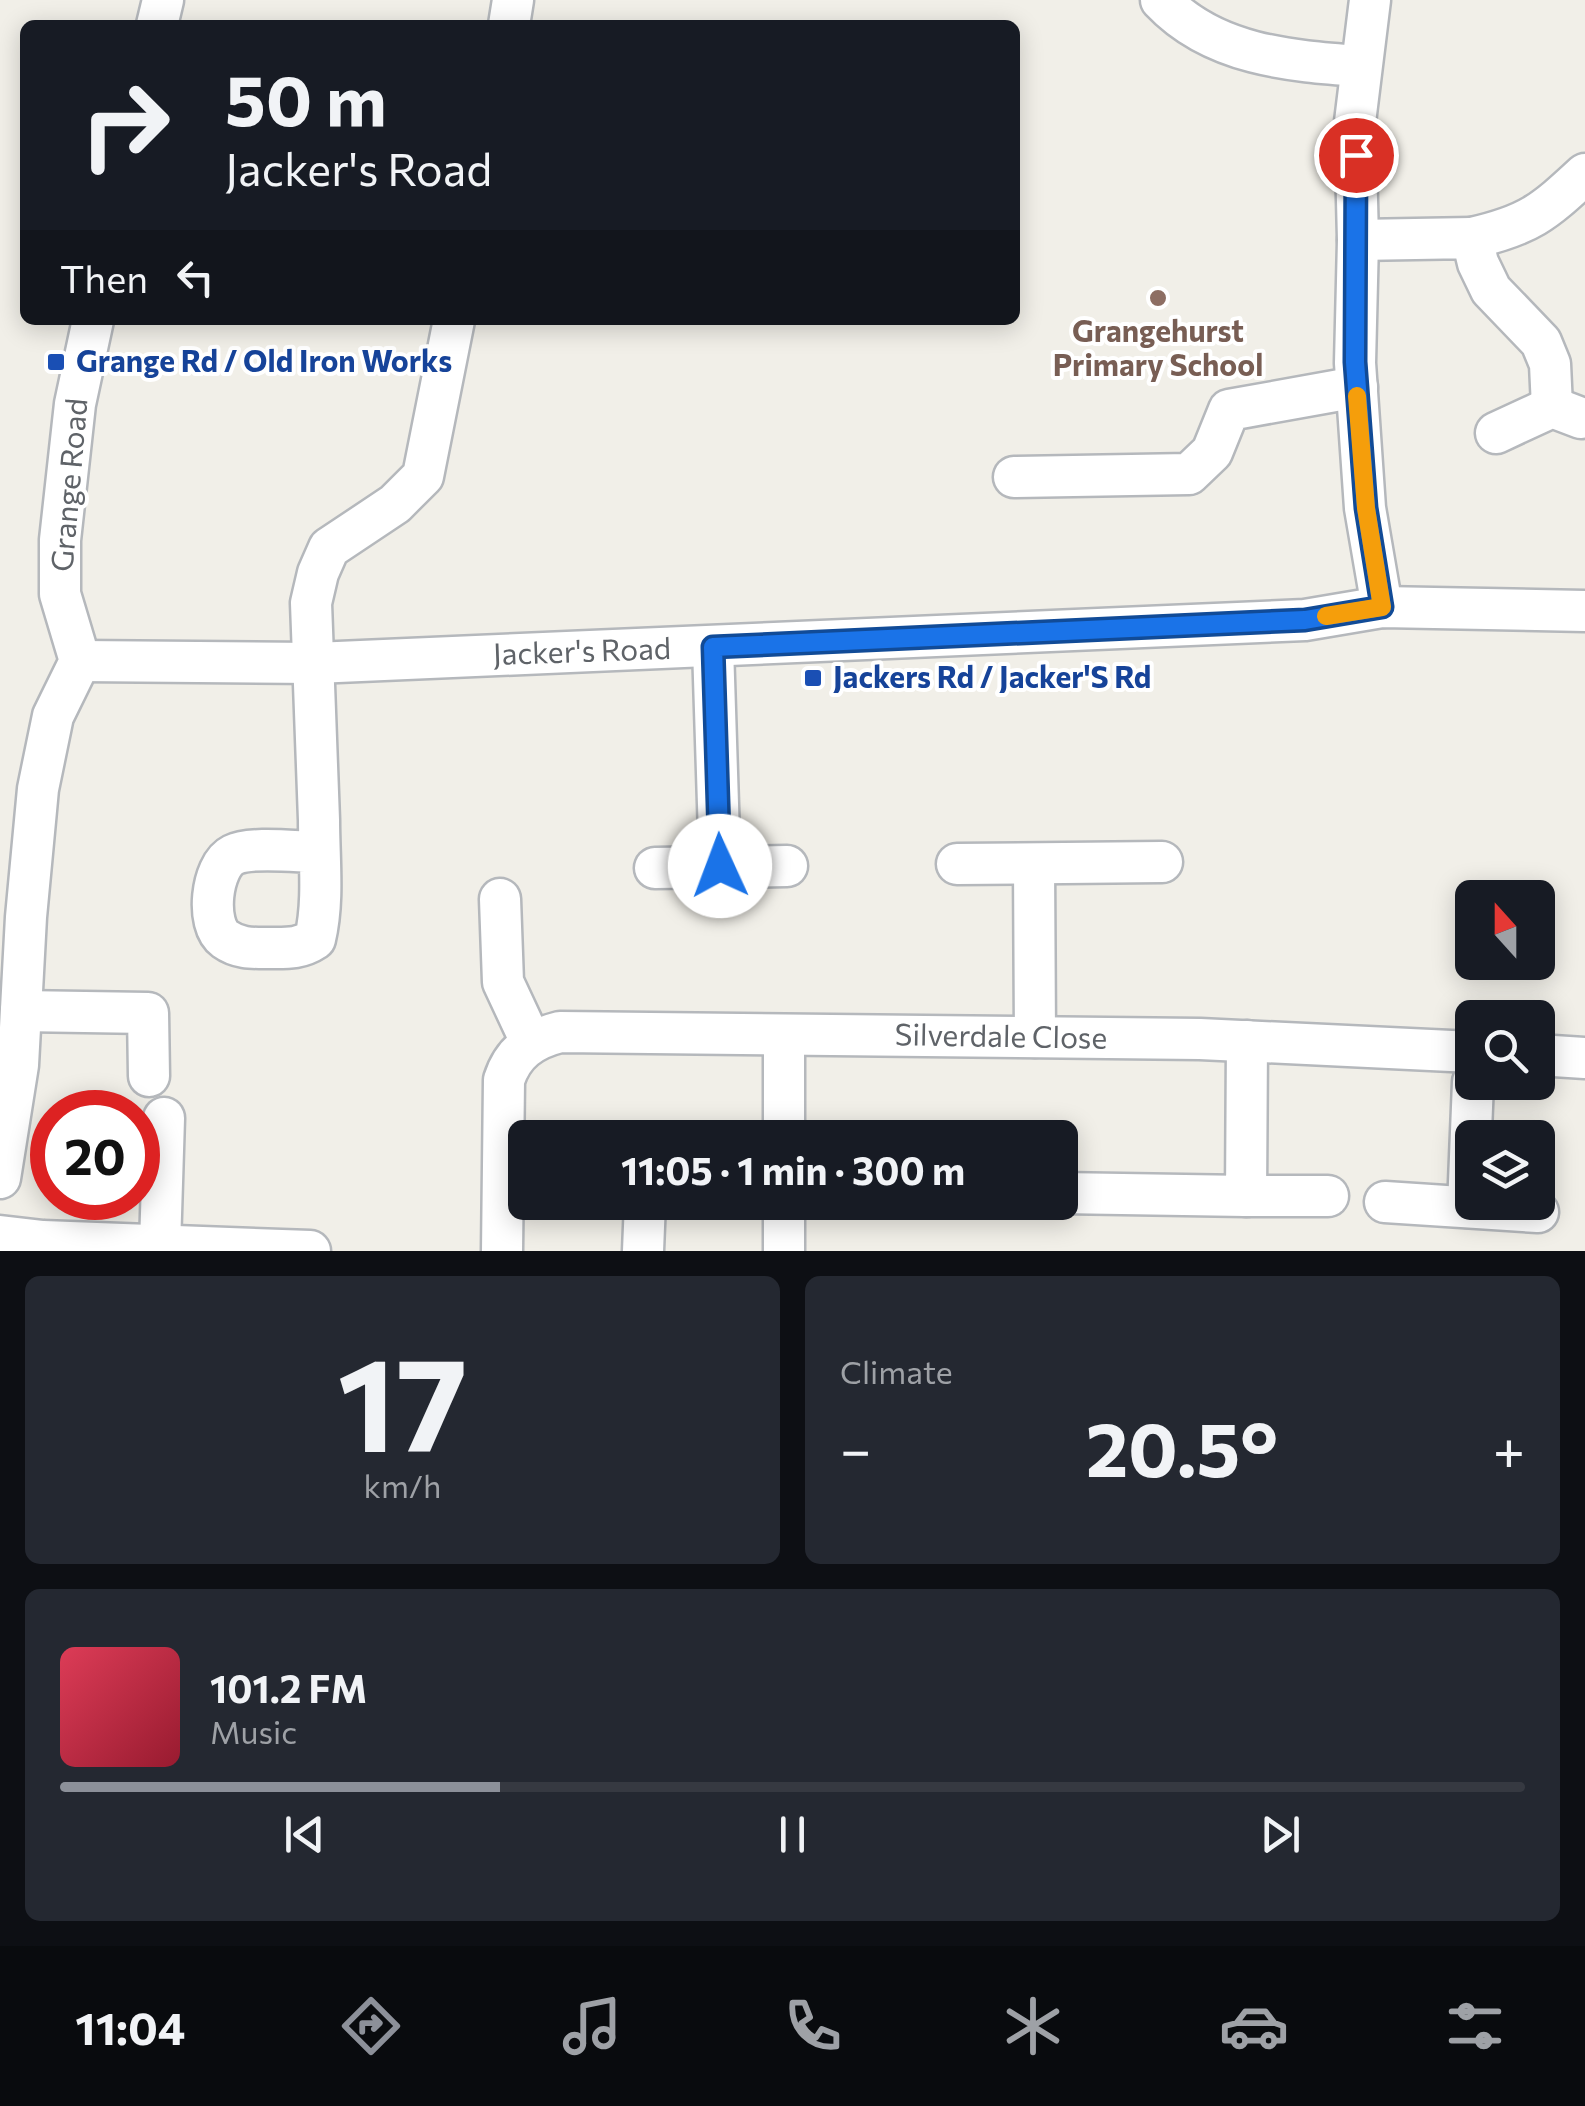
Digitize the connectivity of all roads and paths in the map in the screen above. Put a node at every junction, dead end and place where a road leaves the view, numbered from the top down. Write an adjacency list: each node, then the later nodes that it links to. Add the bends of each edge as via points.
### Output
1 (1370, 0): 3 (street)
2 (1178, 6): 3 (street, via 1217,41 1286,61)
3 (1362, 66): 6 (street, via 1355,122)
4 (1585, 174): 5 (street, via 1544,213)
5 (1472, 238): 6 (street); 10 (street, via 1491,290 1541,342 1567,412)
6 (1358, 240): 9 (street)
7 (92, 325): 15 (street, Grange Road, via 74,404 60,540 60,594)
8 (453, 325): 16 (street, via 422,476 395,504 329,548 318,573 311,603)
9 (1356, 386): 11 (street, via 1229,410 1212,452 1189,474); 12 (street)
10 (1496, 433)
11 (1014, 478)
12 (1382, 607): 13 (street, Jacker's Road); 14 (street, Jacker's Road, via 1305,620)
13 (1585, 611)
14 (713, 647): 16 (street, Jacker's Road); 21 (street)
15 (80, 661): 16 (street, Jacker's Road); 25 (street, via 53,716 38,789)
16 (315, 663): 17 (street)
17 (319, 852)
18 (1162, 862): 20 (street)
19 (957, 864): 20 (street)
20 (1034, 864): 27 (street)
21 (720, 866): 22 (street); 23 (street)
22 (787, 866)
23 (655, 868)
24 (500, 898): 29 (street, via 503,982)
25 (21, 1011): 33 (street, via 148,1013); 36 (street)
26 (784, 1035): 27 (street, Silverdale Close); 29 (street, Silverdale Close, via 560,1032); 35 (street)
27 (1035, 1037): 28 (street, Silverdale Close)
28 (1247, 1041): 30 (street, Silverdale Close); 38 (street)
29 (532, 1042): 48 (street, via 504,1080)
30 (1455, 1051)
31 (1555, 1056): 32 (street)
32 (1585, 1058)
33 (148, 1076)
34 (164, 1118): 45 (street)
35 (784, 1120)
36 (0, 1178)
37 (1078, 1192): 38 (street)
38 (1246, 1196): 39 (street)
39 (1328, 1196)
40 (1385, 1202): 41 (street)
41 (1455, 1206)
42 (644, 1220): 49 (street)
43 (784, 1220): 50 (street)
44 (0, 1236): 45 (street)
45 (160, 1246): 46 (street)
46 (232, 1250): 47 (street)
47 (310, 1251)
48 (502, 1251)
49 (643, 1251)
50 (784, 1251)

